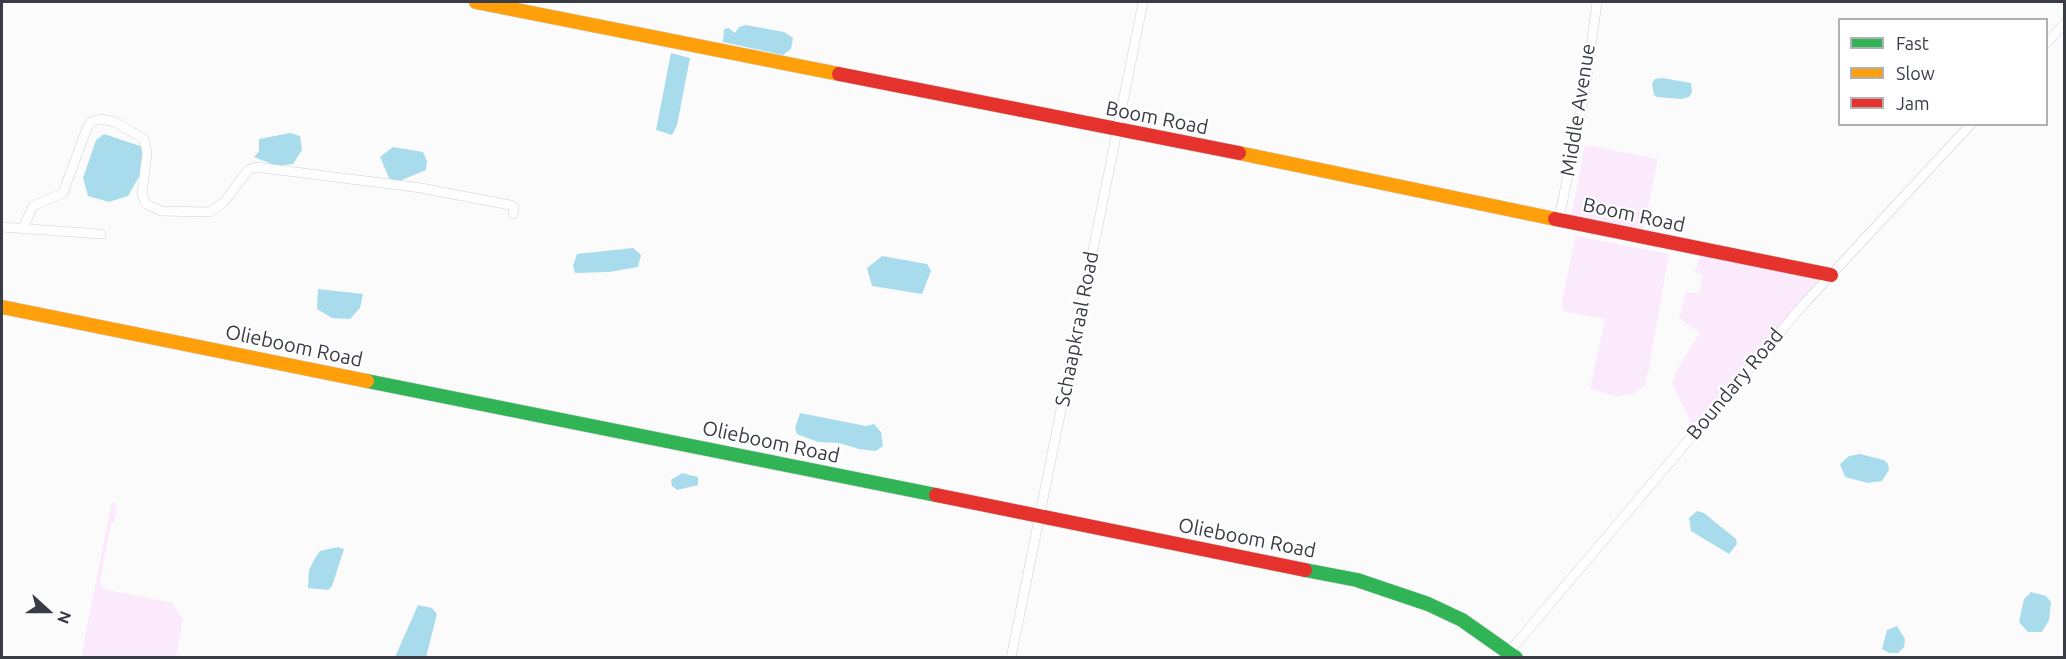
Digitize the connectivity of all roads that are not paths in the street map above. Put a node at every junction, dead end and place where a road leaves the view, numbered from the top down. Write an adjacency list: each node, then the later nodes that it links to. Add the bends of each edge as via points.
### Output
1 (476, 2): 7 (street, Boom Road)
2 (1143, 2): 7 (street, Schaapkraal Road)
3 (1597, 2): 9 (street, Middle Avenue, via 1585,91)
4 (2064, 24): 5 (street)
5 (2048, 42)
6 (1969, 126): 13 (street, Boundary Road)
7 (1117, 130): 9 (street, Boom Road); 15 (street, Schaapkraal Road)
8 (513, 214): 11 (street, via 514,207 510,205 430,190 256,166 210,212 161,211 143,200 147,153 144,139 115,122 101,119 87,128 63,193 33,206)
9 (1559, 219): 13 (street, Boom Road)
10 (2, 227): 11 (street)
11 (23, 228): 12 (street)
12 (101, 234)
13 (1831, 275): 16 (street, Boundary Road)
14 (2, 307): 15 (street, Olieboom Road)
15 (1039, 516): 16 (street, Olieboom Road, via 1357,580 1399,592 1462,620); 17 (street, Schaapkraal Road)
16 (1513, 655)
17 (1011, 657)

